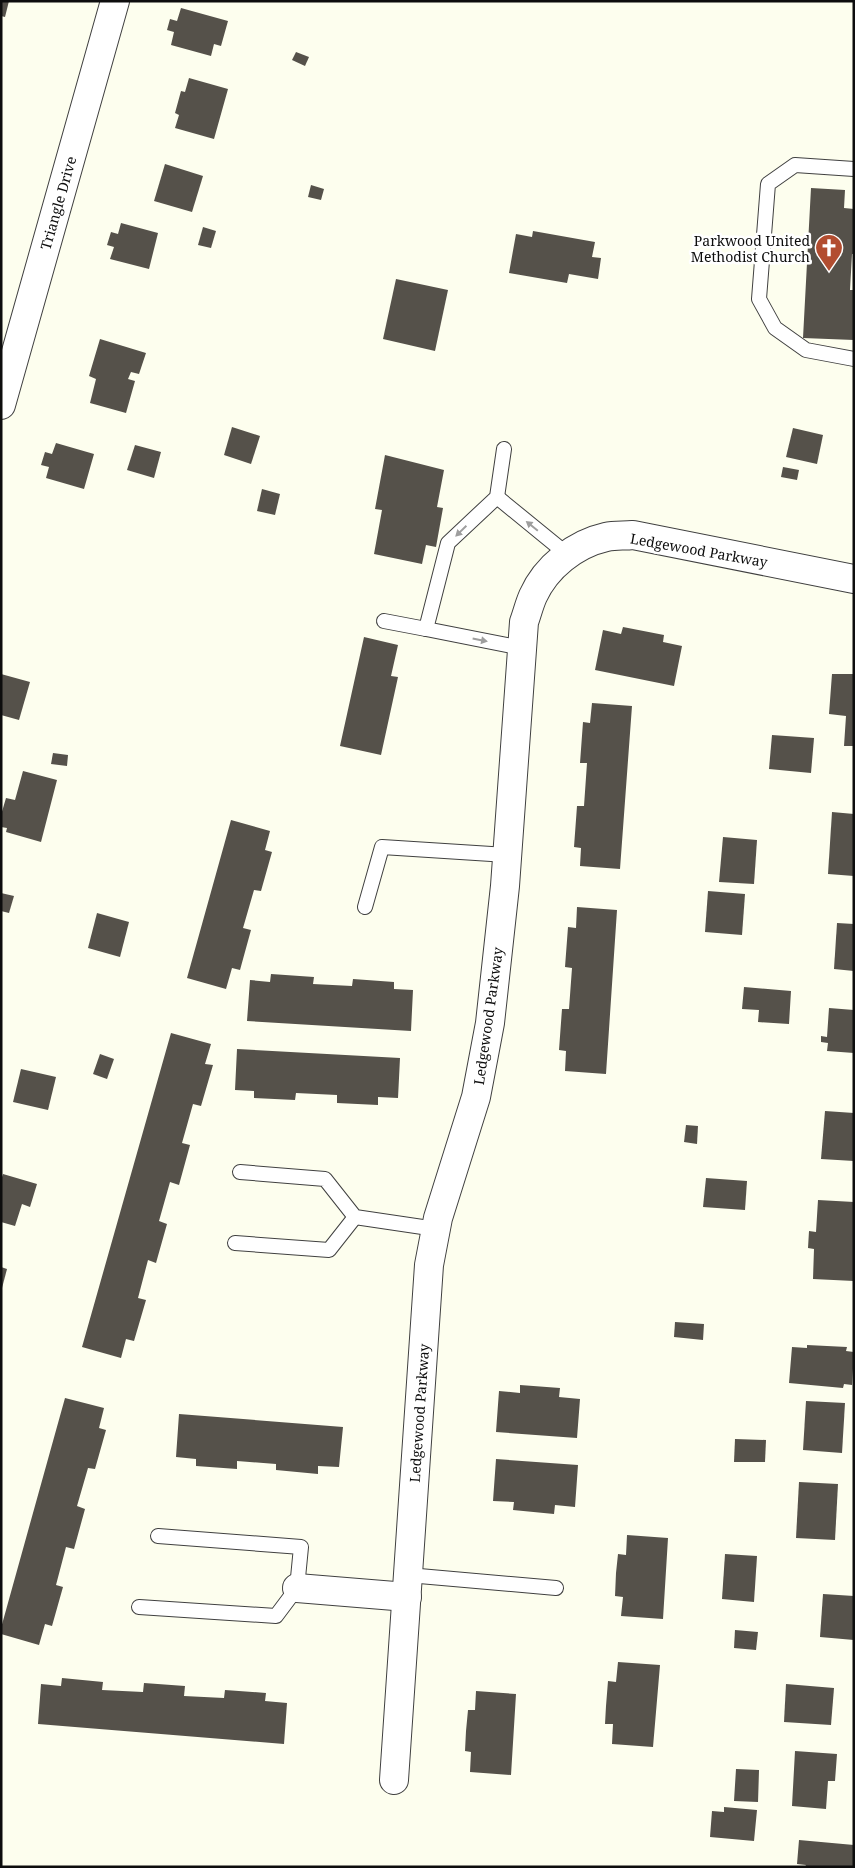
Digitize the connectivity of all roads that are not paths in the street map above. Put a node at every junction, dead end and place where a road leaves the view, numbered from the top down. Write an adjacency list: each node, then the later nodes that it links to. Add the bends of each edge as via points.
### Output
1 (115, 1): 4 (street, Triangle Drive)
2 (854, 169): 3 (lane, via 794,165 768,184 759,298 775,328 806,350)
3 (854, 359)
4 (1, 404)
5 (504, 449): 6 (lane)
6 (496, 497): 7 (lane, one-way to 6); 10 (lane, one-way to 10, via 448,543)
7 (568, 555): 8 (street, Ledgewood Parkway, via 583,544 633,535); 11 (street, Ledgewood Parkway, via 543,578 532,597 524,622)
8 (854, 579)
9 (384, 621): 10 (lane)
10 (426, 629): 11 (lane, one-way to 11)
11 (522, 648): 12 (street, Ledgewood Parkway)
12 (507, 855): 13 (lane, via 382,847); 16 (street, Ledgewood Parkway, via 490,1023 476,1097)
13 (365, 907)
14 (240, 1172): 15 (lane, via 325,1179)
15 (356, 1217): 16 (lane); 17 (lane, via 329,1250)
16 (436, 1229): 19 (street, Ledgewood Parkway, via 429,1265)
17 (235, 1243)
18 (158, 1536): 20 (lane, via 301,1547)
19 (408, 1586): 20 (street); 21 (lane); 23 (street, Ledgewood Parkway)
20 (297, 1588): 22 (lane, via 276,1616)
21 (556, 1588)
22 (139, 1607)
23 (394, 1780)

